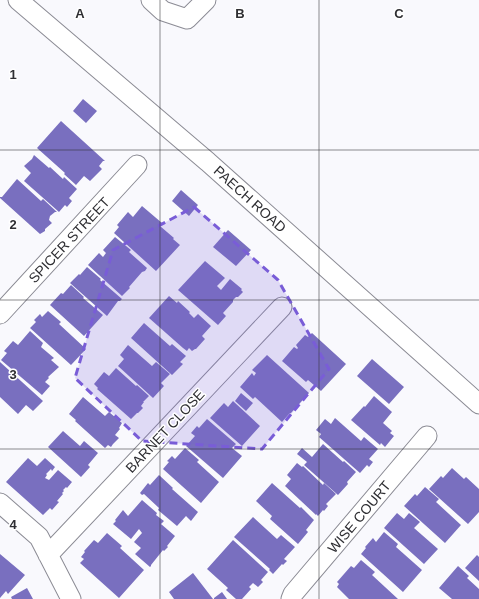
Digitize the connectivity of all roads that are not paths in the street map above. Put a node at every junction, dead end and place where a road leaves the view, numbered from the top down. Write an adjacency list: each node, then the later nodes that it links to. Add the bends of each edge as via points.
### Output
1 (18, 0): 7 (street, PAECH ROAD, via 208,162)
2 (151, 0): 3 (street, via 163,11 187,19)
3 (206, 0)
4 (137, 165): 6 (street, SPICER STREET)
5 (282, 307): 10 (street, BARNET CLOSE)
6 (0, 314)
7 (479, 404)
8 (427, 436): 12 (street, WISE COURT)
9 (0, 503): 10 (street, via 38,537)
10 (48, 555): 11 (street)
11 (71, 599)
12 (291, 599)

